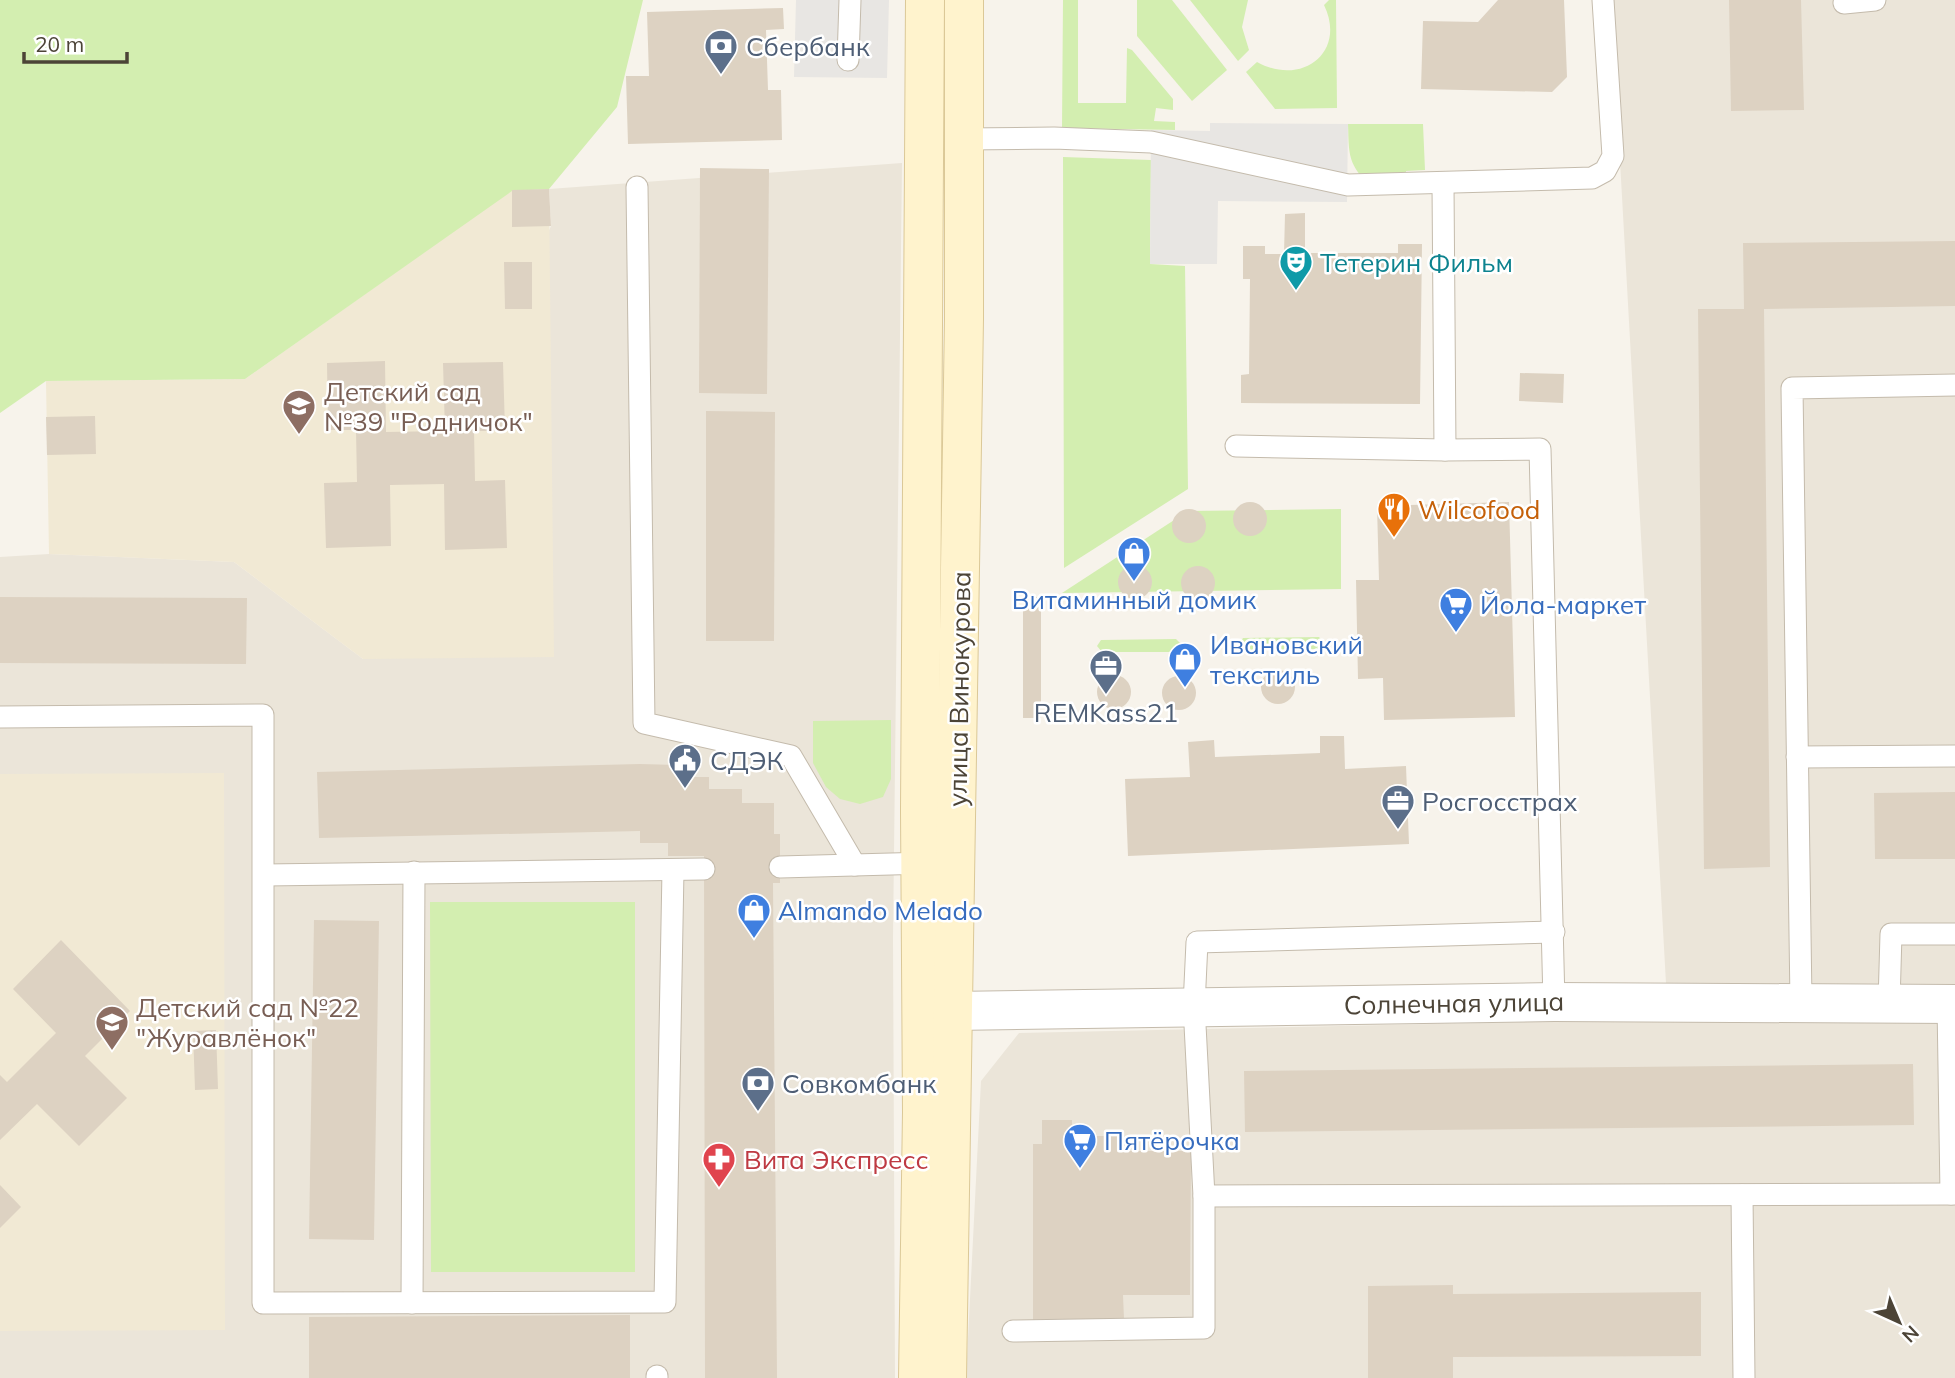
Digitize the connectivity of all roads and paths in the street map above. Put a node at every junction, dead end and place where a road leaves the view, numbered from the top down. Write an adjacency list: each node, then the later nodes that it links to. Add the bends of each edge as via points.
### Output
1 (850, 0): 7 (lane)
2 (925, 0): 17 (main road, улица Винокурова)
3 (964, 0): 8 (main road, улица Винокурова)
4 (1603, 0): 9 (lane, via 1613,156 1605,171 1592,178)
5 (1875, 0): 6 (lane)
6 (1844, 3)
7 (848, 60)
8 (964, 139): 9 (lane, via 1151,142 1348,185); 17 (main road, улица Винокурова, via 964,319)
9 (1443, 184): 13 (lane)
10 (637, 187): 18 (lane, via 644,723 790,756)
11 (1955, 385): 16 (lane, via 1792,388)
12 (1237, 446): 13 (lane)
13 (1445, 450): 24 (lane, via 1540,449)
14 (0, 717): 23 (lane, via 263,715)
15 (1955, 756): 16 (lane)
16 (1797, 757): 27 (lane)
17 (939, 863): 18 (lane); 31 (main road, улица Винокурова)
18 (855, 865): 19 (lane)
19 (780, 867)
20 (704, 869): 21 (lane)
21 (673, 870): 22 (lane); 35 (lane, via 665,1302)
22 (414, 872): 23 (lane); 35 (lane)
23 (265, 875): 35 (lane, via 263,1303)
24 (1554, 932): 26 (lane); 30 (lane, via 1197,942)
25 (1955, 934): 28 (lane, via 1891,934)
26 (1554, 1002): 27 (street, Солнечная улица); 30 (street, Солнечная улица)
27 (1801, 1002): 28 (street, Солнечная улица)
28 (1889, 1003): 29 (street, Солнечная улица)
29 (1951, 1004): 32 (lane)
30 (1194, 1006): 31 (street, Солнечная улица); 34 (lane)
31 (937, 1011): 37 (main road, улица Винокурова, via 922,1112); 38 (main road, улица Винокурова)
32 (1953, 1194): 33 (lane)
33 (1742, 1195): 34 (lane); 39 (lane)
34 (1204, 1196): 36 (lane, via 1204,1328)
35 (412, 1304)
36 (1013, 1331)
37 (918, 1378)
38 (947, 1378)
39 (1744, 1378)

